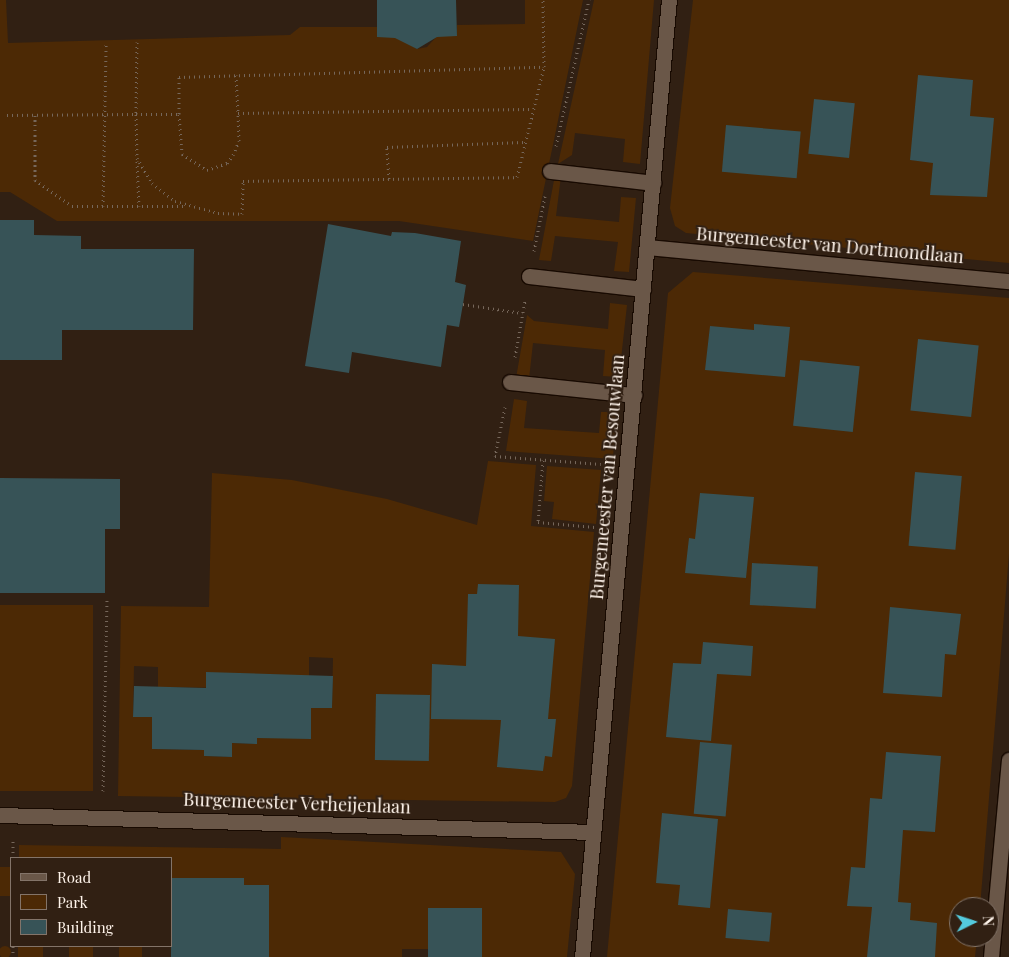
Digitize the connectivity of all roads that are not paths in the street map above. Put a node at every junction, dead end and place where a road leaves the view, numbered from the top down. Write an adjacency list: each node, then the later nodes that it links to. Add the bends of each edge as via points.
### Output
1 (669, 0): 3 (street, Burgemeester van Besouwlaan)
2 (550, 171): 3 (street)
3 (653, 183): 4 (street, Burgemeester van Besouwlaan)
4 (647, 247): 6 (street, Burgemeester van Dortmondlaan); 7 (street, Burgemeester van Besouwlaan)
5 (529, 276): 7 (street)
6 (1009, 281)
7 (643, 289): 9 (street, Burgemeester van Besouwlaan)
8 (510, 382): 9 (street)
9 (634, 395): 13 (street, Burgemeester van Besouwlaan)
10 (1009, 760): 11 (street)
11 (1008, 786): 15 (street)
12 (0, 815): 13 (street, Burgemeester Verheijenlaan)
13 (593, 832): 14 (street, Burgemeester van Besouwlaan)
14 (582, 957)
15 (992, 957)

